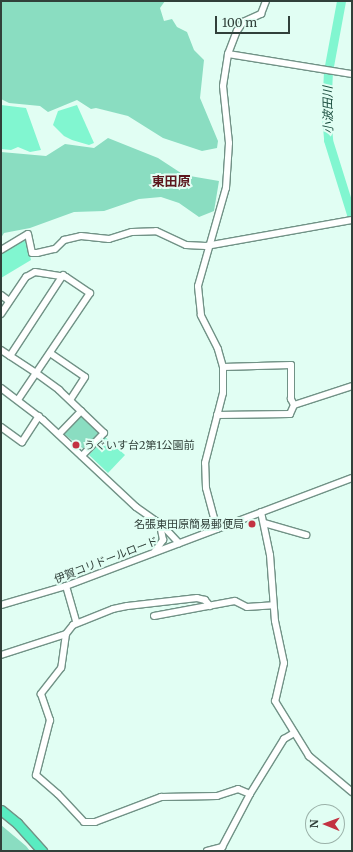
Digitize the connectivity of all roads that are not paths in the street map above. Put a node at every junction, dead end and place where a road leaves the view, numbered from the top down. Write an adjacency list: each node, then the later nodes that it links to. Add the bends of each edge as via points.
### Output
1 (266, 1): 2 (street, via 261,14 246,20 237,31)
2 (228, 54): 3 (street); 5 (street, via 223,99 229,131 228,169 222,209)
3 (352, 74)
4 (349, 221): 5 (street)
5 (211, 244): 6 (street, via 186,245 159,232 141,231 109,239 92,236 70,238 53,250 33,254 28,234); 14 (street, via 201,274 198,298 205,325 218,349)
6 (1, 250)
7 (63, 275): 9 (street, via 35,272 26,277); 12 (street, via 90,293); 13 (street)
8 (1, 296): 9 (street)
9 (9, 301): 10 (street)
10 (1, 314)
11 (1, 350): 13 (street)
12 (50, 353): 15 (street); 19 (street, via 85,377)
13 (10, 356): 15 (street)
14 (223, 367): 20 (street, via 291,365 291,399); 22 (street, via 224,388)
15 (36, 374): 18 (street); 19 (street)
16 (352, 386): 20 (street)
17 (1, 388): 18 (street)
18 (18, 400): 23 (street)
19 (70, 400): 21 (street)
20 (294, 405): 22 (street, via 290,414)
21 (81, 411): 25 (street); 26 (street, via 104,433)
22 (216, 415): 31 (street, via 204,474)
23 (39, 416): 24 (street, via 22,442); 25 (street)
24 (1, 427)
25 (59, 434): 26 (street)
26 (82, 456): 29 (street, via 136,507)
27 (352, 478): 28 (street, 伊賀コリドールロード)
28 (261, 512): 30 (street); 31 (street, 伊賀コリドールロード)
29 (159, 522): 33 (street); 34 (street, via 163,528 163,540)
30 (264, 523): 32 (street); 37 (street, via 271,566)
31 (217, 529): 33 (street, 伊賀コリドールロード)
32 (306, 535)
33 (179, 543): 34 (street, 伊賀コリドールロード)
34 (154, 552): 35 (street, 伊賀コリドールロード)
35 (66, 586): 36 (street, 伊賀コリドールロード); 40 (street)
36 (1, 605)
37 (273, 605): 38 (street, via 247,607 235,601); 43 (street, via 284,668 275,697)
38 (210, 606): 39 (street); 40 (street, via 203,599 192,598 113,609)
39 (154, 616)
40 (76, 622): 41 (street)
41 (66, 634): 42 (street); 45 (street, via 61,668 42,694 50,720 36,774 80,819 84,822 95,822 161,798 217,796 238,790)
42 (1, 655)
43 (294, 734): 44 (street, via 309,756); 45 (street, via 284,739)
44 (352, 792)
45 (250, 794): 47 (street)
46 (1, 810): 48 (highway)
47 (221, 849): 49 (street)
48 (42, 851)
49 (207, 851)

